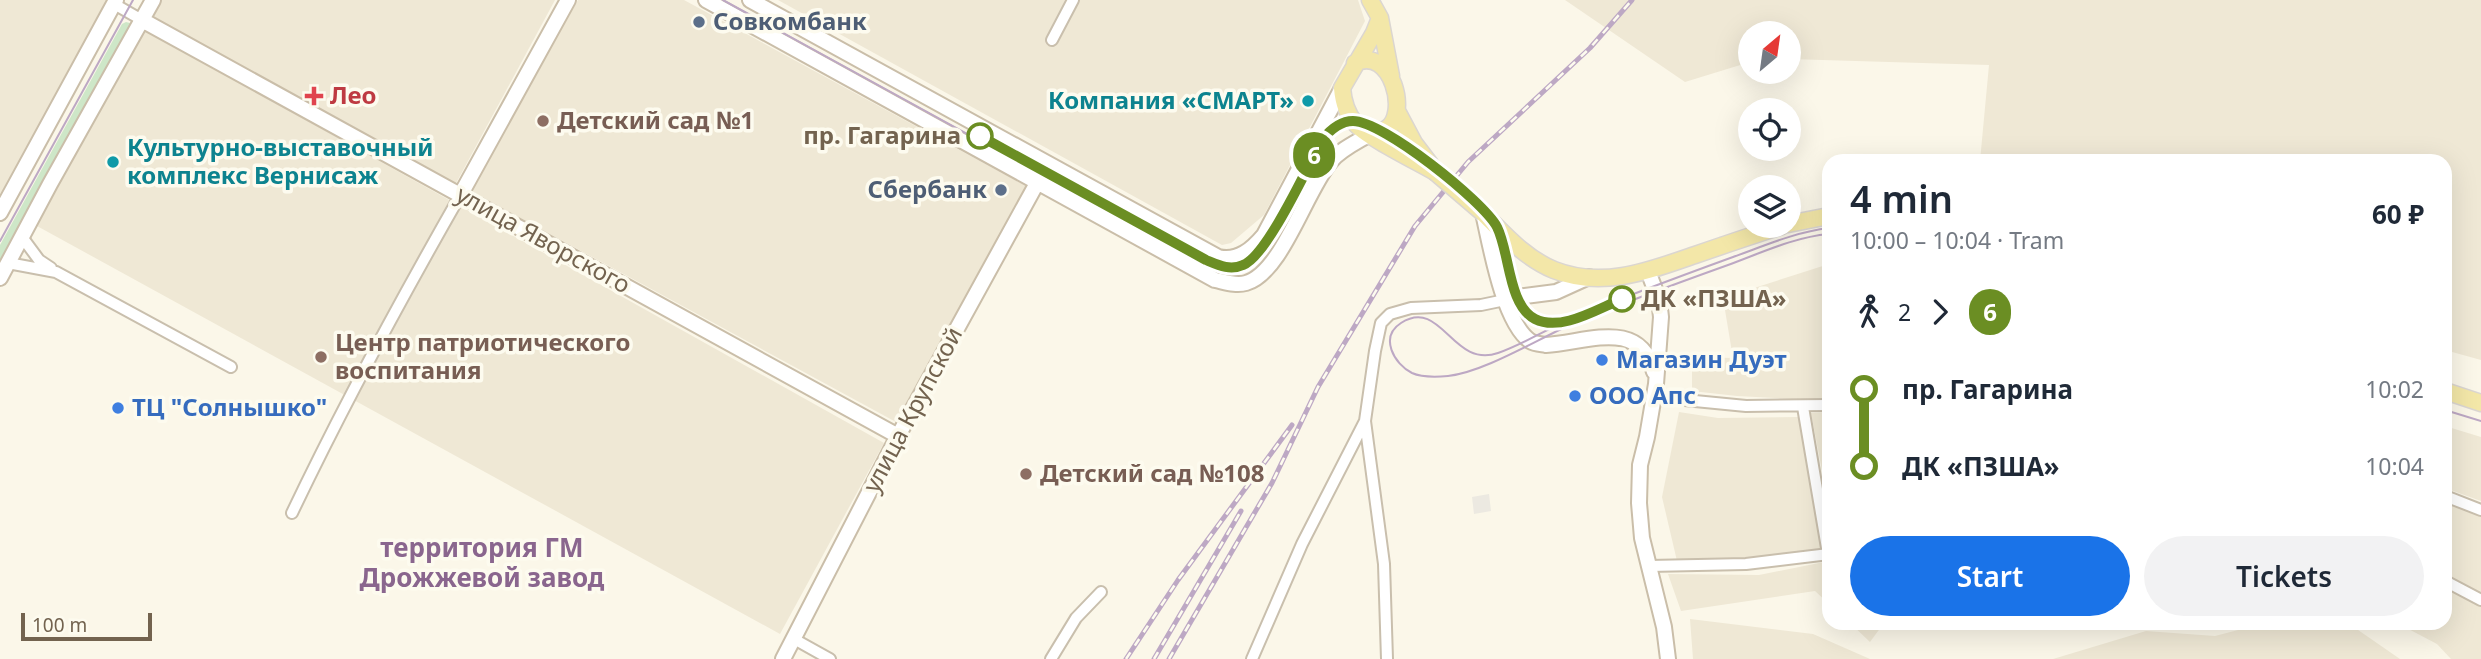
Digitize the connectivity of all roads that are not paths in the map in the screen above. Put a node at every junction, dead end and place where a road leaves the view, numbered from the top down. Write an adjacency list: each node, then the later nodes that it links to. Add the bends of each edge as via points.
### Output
1 (153, 0): 9 (main road)
2 (568, 0): 19 (main road)
3 (706, 0): 18 (main road)
4 (750, 0): 16 (main road)
5 (1073, 0): 10 (street)
6 (1370, 0): 8 (main road)
7 (115, 2): 9 (street, улица Яворского); 20 (main road)
8 (1380, 18): 11 (main road); 12 (main road)
9 (142, 20): 19 (main road, улица Яворского); 24 (main road)
10 (1052, 40)
11 (1355, 63): 12 (main road, via 1376,61); 13 (main road)
12 (1391, 78): 14 (main road)
13 (1342, 88): 15 (main road, via 1355,123); 16 (main road, via 1268,229 1251,249 1234,258 1218,257)
14 (1398, 111): 15 (main road, via 1389,128); 17 (main road)
15 (1370, 134): 17 (main road); 18 (main road, via 1331,161 1280,252 1264,271 1245,283 1215,280)
16 (1048, 164): 18 (street, улица Крупской)
17 (1435, 172): 21 (main road, bridge)
18 (1037, 183): 40 (main road, улица Крупской)
19 (461, 194): 40 (main road, улица Яворского); 43 (street, via 376,346)
20 (0, 213)
21 (1483, 213): 29 (main road, via 1535,259 1562,273); 31 (main road)
22 (1822, 217): 23 (main road)
23 (1801, 220)
24 (22, 237): 26 (main road); 28 (street, via 39,261)
25 (1746, 238): 27 (main road)
26 (8, 264): 28 (street); 30 (main road)
27 (1648, 271): 29 (main road, via 1614,278); 33 (main road, via 1661,317)
28 (56, 272): 32 (street)
29 (1589, 277): 31 (main road, via 1556,292)
30 (0, 278)
31 (1505, 300): 33 (main road, via 1530,341 1546,345 1611,337 1628,340 1644,349); 39 (street, via 1410,308 1390,314 1381,323)
32 (231, 366)
33 (1656, 380): 35 (main road)
34 (2452, 393): 36 (main road)
35 (1654, 397): 38 (street); 46 (main road, via 1640,465 1639,503)
36 (2481, 403)
37 (1822, 406): 38 (street)
38 (1803, 407): 44 (street)
39 (1365, 421): 54 (street, via 1313,522); 55 (street, via 1384,564)
40 (898, 436): 50 (main road, улица Крупской)
41 (2452, 499): 42 (street)
42 (2481, 510)
43 (292, 513)
44 (1822, 519)
45 (1822, 555): 46 (street, via 1746,564)
46 (1648, 566): 56 (main road)
47 (2452, 585): 49 (street)
48 (1101, 592): 53 (street, via 1076,618)
49 (2481, 600)
50 (793, 639): 51 (main road, улица Крупской); 52 (street)
51 (783, 659)
52 (830, 659)
53 (1051, 659)
54 (1252, 659)
55 (1387, 659)
56 (1668, 659)

